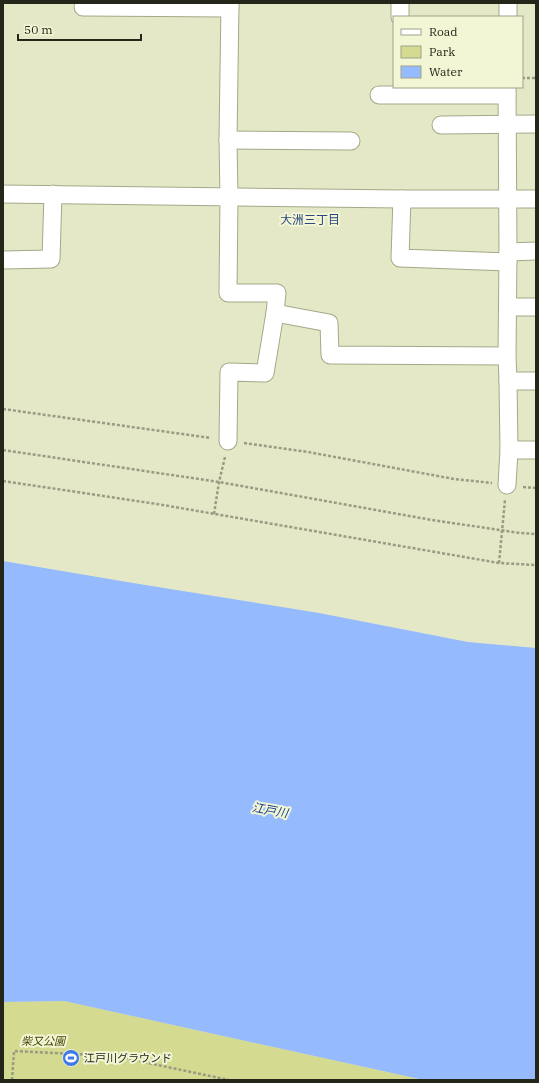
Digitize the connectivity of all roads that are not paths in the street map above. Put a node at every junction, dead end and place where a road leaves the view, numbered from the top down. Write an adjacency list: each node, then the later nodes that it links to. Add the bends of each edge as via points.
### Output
1 (400, 3): 5 (street)
2 (508, 3): 6 (street)
3 (230, 5): 4 (street); 12 (street)
4 (83, 7)
5 (400, 16)
6 (508, 16)
7 (507, 91): 8 (street); 10 (street)
8 (379, 95)
9 (441, 124): 10 (street)
10 (507, 124): 11 (street); 18 (street)
11 (536, 124)
12 (228, 140): 13 (street); 16 (street)
13 (351, 141)
14 (3, 194): 15 (street)
15 (53, 194): 16 (street); 22 (street, via 52,259)
16 (229, 196): 17 (street); 25 (street, via 228,293 276,293)
17 (402, 199): 18 (street); 21 (street, via 400,258)
18 (508, 199): 19 (street); 21 (street)
19 (536, 199)
20 (536, 251): 21 (street)
21 (508, 257): 23 (street)
22 (3, 260)
23 (508, 307): 24 (street); 26 (street)
24 (536, 307)
25 (275, 313): 26 (street, via 329,323 330,355); 29 (street, via 265,373 229,372)
26 (506, 356): 27 (street)
27 (508, 381): 28 (street); 30 (street)
28 (536, 381)
29 (228, 441)
30 (509, 450): 31 (street); 32 (street)
31 (536, 450)
32 (507, 485)

